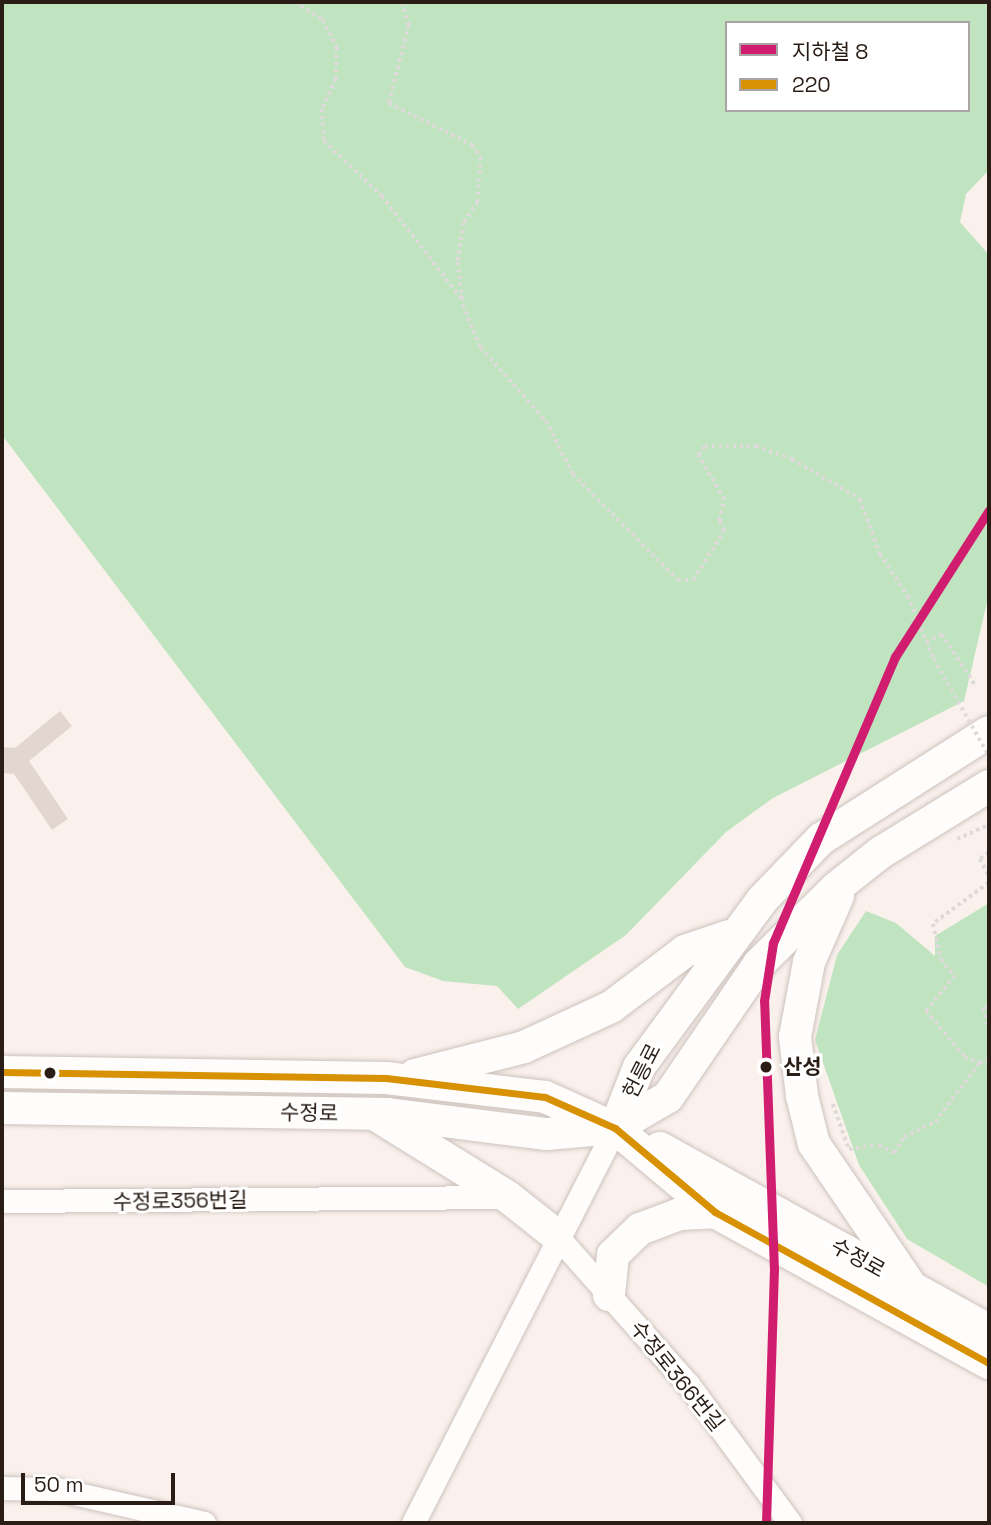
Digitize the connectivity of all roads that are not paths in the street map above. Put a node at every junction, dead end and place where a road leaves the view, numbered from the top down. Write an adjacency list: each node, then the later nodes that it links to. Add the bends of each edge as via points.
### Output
1 (989, 732): 4 (main road, 헌릉로, via 821,839)
2 (989, 786): 3 (main road, 헌릉로)
3 (880, 853): 9 (main road, 헌릉로, via 758,964 668,1097); 14 (main road, via 838,897 809,962 795,1037 814,1144)
4 (730, 936): 6 (main road, via 685,951 611,1007 524,1047); 9 (main road, 헌릉로, via 639,1067)
5 (2, 1072): 6 (main road, 수정로)
6 (397, 1079): 9 (main road, 수정로, via 545,1097)
7 (2, 1108): 8 (main road, 수정로)
8 (375, 1114): 9 (main road, 수정로, via 547,1133); 10 (main road)
9 (615, 1128): 12 (main road, 수정로); 13 (street); 14 (main road, 수정로, via 677,1155)
10 (508, 1197): 11 (street, 수정로356번길); 13 (main road)
11 (2, 1201)
12 (715, 1212): 15 (main road, via 680,1214 640,1229 613,1255); 17 (main road, 수정로)
13 (556, 1235): 15 (street, 수정로366번길); 20 (street)
14 (913, 1289): 16 (main road, 수정로)
15 (609, 1295): 21 (street, 수정로366번길, via 688,1384)
16 (989, 1330)
17 (989, 1363)
18 (2, 1488): 19 (street, via 56,1489)
19 (204, 1523)
20 (414, 1523)
21 (790, 1523)

